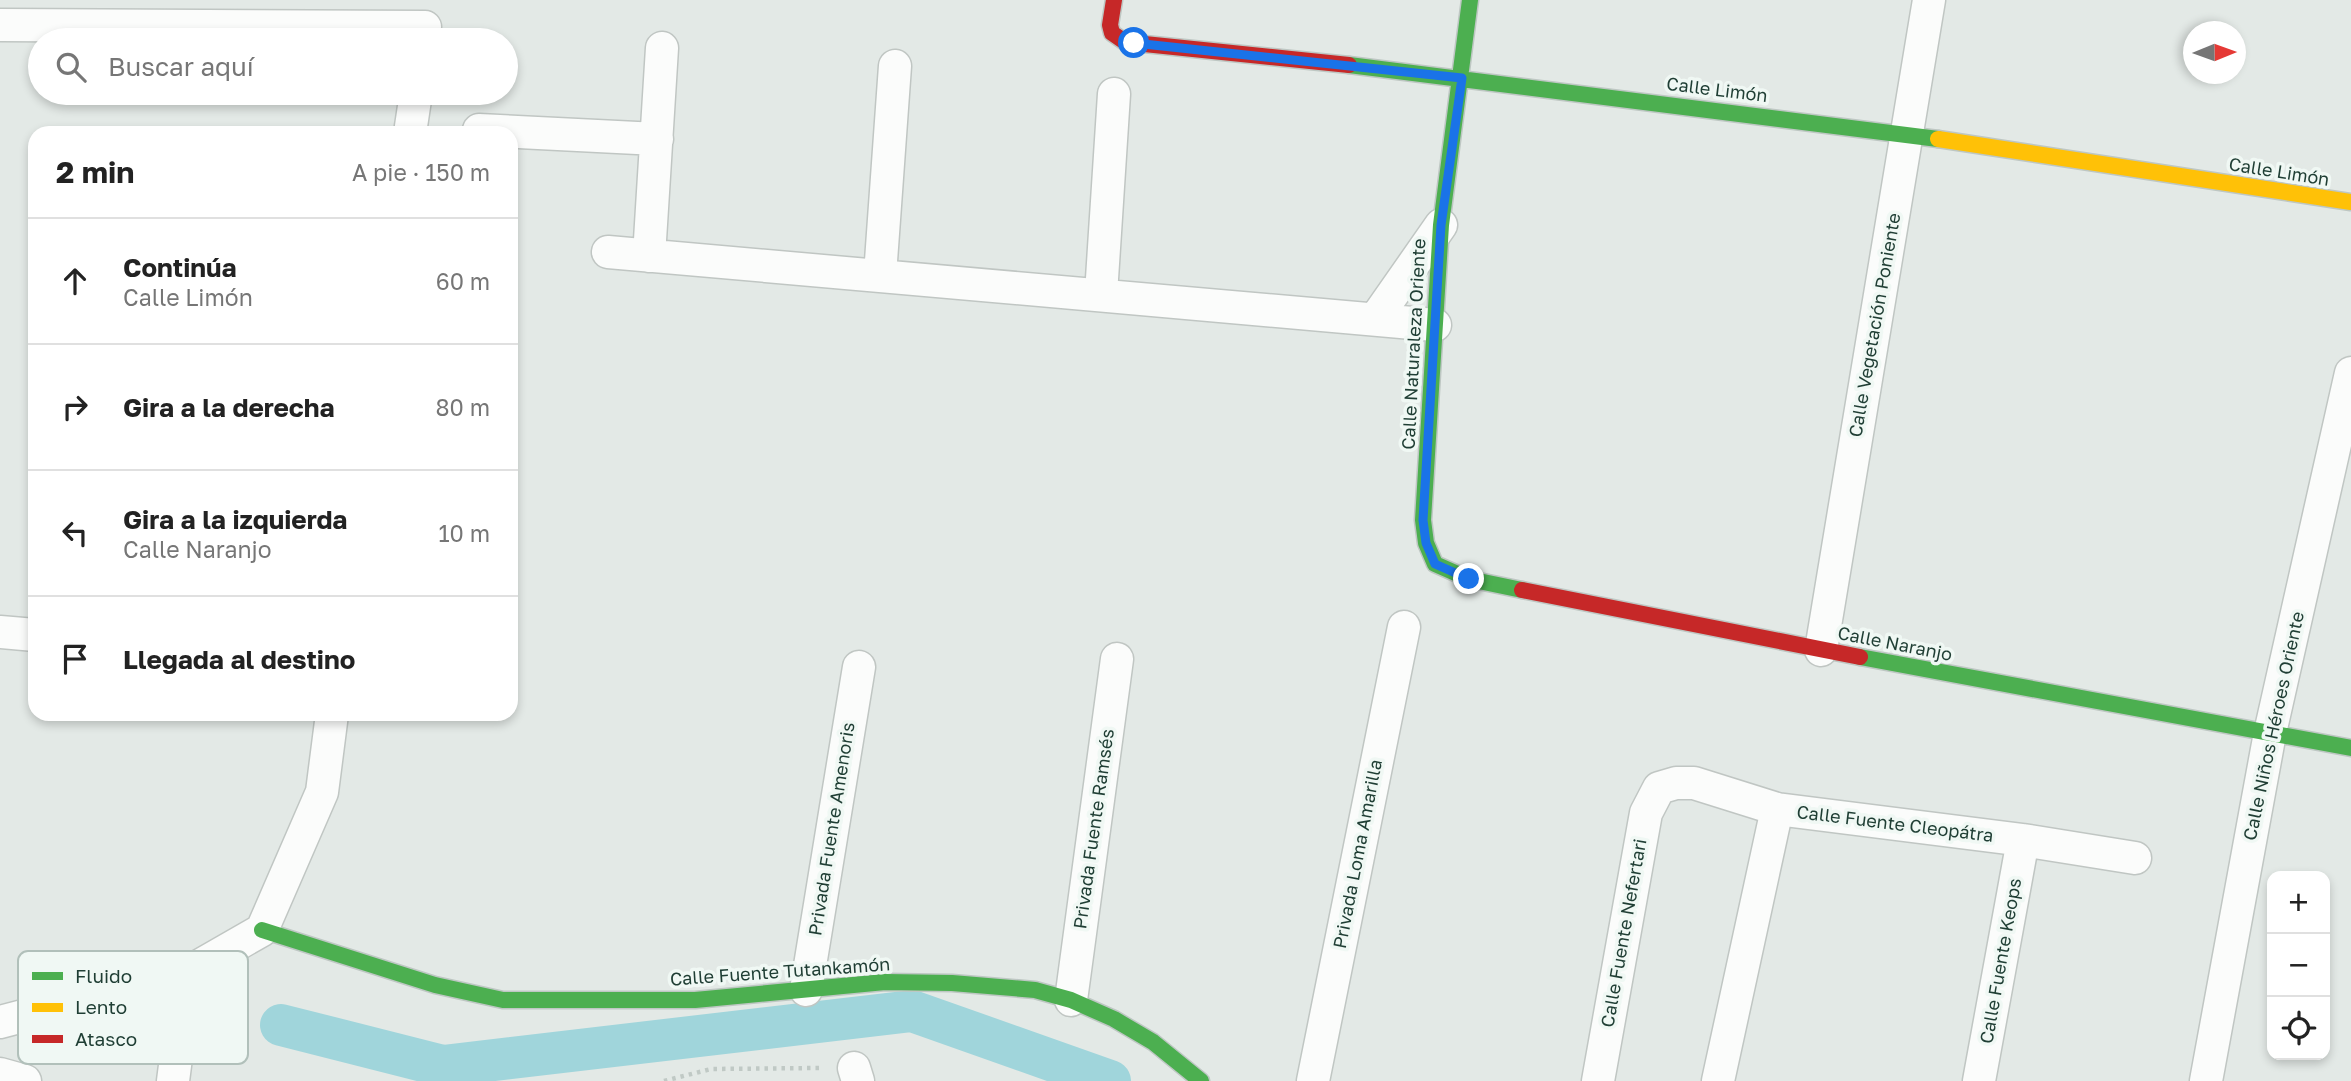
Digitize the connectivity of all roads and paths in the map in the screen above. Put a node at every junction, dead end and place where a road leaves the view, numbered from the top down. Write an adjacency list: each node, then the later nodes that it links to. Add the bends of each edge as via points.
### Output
1 (1114, 0): 8 (street, Calle Limón, via 1112,33 1125,41)
2 (1471, 0): 8 (street, Calle Naturaleza Oriente)
3 (1929, 0): 13 (street, Calle Vegetación Poniente)
4 (425, 22): 5 (street)
5 (0, 25)
6 (662, 48): 14 (street)
7 (895, 66): 19 (street)
8 (1462, 78): 13 (street, Calle Limón); 16 (street, Calle Naturaleza Oriente)
9 (1114, 93): 20 (street)
10 (414, 105): 11 (street)
11 (412, 126)
12 (518, 132): 14 (street)
13 (1908, 134): 15 (street, Calle Limón); 28 (street, Calle Vegetación Poniente)
14 (657, 139): 18 (street)
15 (2351, 202)
16 (1441, 225): 21 (street); 22 (street, Calle Naturaleza Oriente)
17 (608, 252): 18 (street)
18 (649, 256): 19 (street)
19 (880, 275): 20 (street)
20 (1101, 294): 21 (street)
21 (1376, 318): 22 (street)
22 (1435, 325): 24 (street, Calle Naturaleza Oriente, via 1423,520)
23 (2351, 373): 32 (street, Calle Niños Héroes Oriente)
24 (1435, 564): 28 (street, Calle Naranjo, via 1469,579)
25 (1404, 627): 49 (street, Privada Loma Amarilla)
26 (0, 632): 27 (street)
27 (28, 634)
28 (1821, 650): 32 (street, Calle Naranjo)
29 (1117, 659): 41 (street, Privada Fuente Ramsés)
30 (859, 667): 40 (street, Privada Fuente Amenoris)
31 (331, 721): 38 (street, via 322,792)
32 (2270, 733): 33 (street, Calle Naranjo); 53 (street, Calle Niños Héroes Oriente)
33 (2351, 748)
34 (1659, 788): 35 (street, Calle Fuente Cleopátra, via 1693,783); 50 (street, Calle Fuente Nefertari, via 1646,813)
35 (1777, 809): 36 (street, Calle Fuente Cleopátra); 51 (street)
36 (2023, 840): 37 (street, Calle Fuente Cleopátra); 52 (street, Calle Fuente Keops)
37 (2135, 858)
38 (262, 930): 39 (street); 40 (street, Calle Fuente Tutankamón, via 435,985 503,1000 695,1000)
39 (226, 951)
40 (806, 990): 41 (street, Calle Fuente Tutankamón, via 886,982 952,983 1035,990)
41 (1071, 1000): 48 (street, Calle Fuente Tutankamón, via 1153,1042)
42 (18, 1017): 43 (street)
43 (0, 1022)
44 (0, 1074): 46 (street)
45 (856, 1074): 47 (path, via 711,1069)
46 (25, 1081)
47 (664, 1081)
48 (1201, 1081)
49 (1313, 1081)
50 (1598, 1081)
51 (1718, 1081)
52 (1979, 1081)
53 (2206, 1081)

